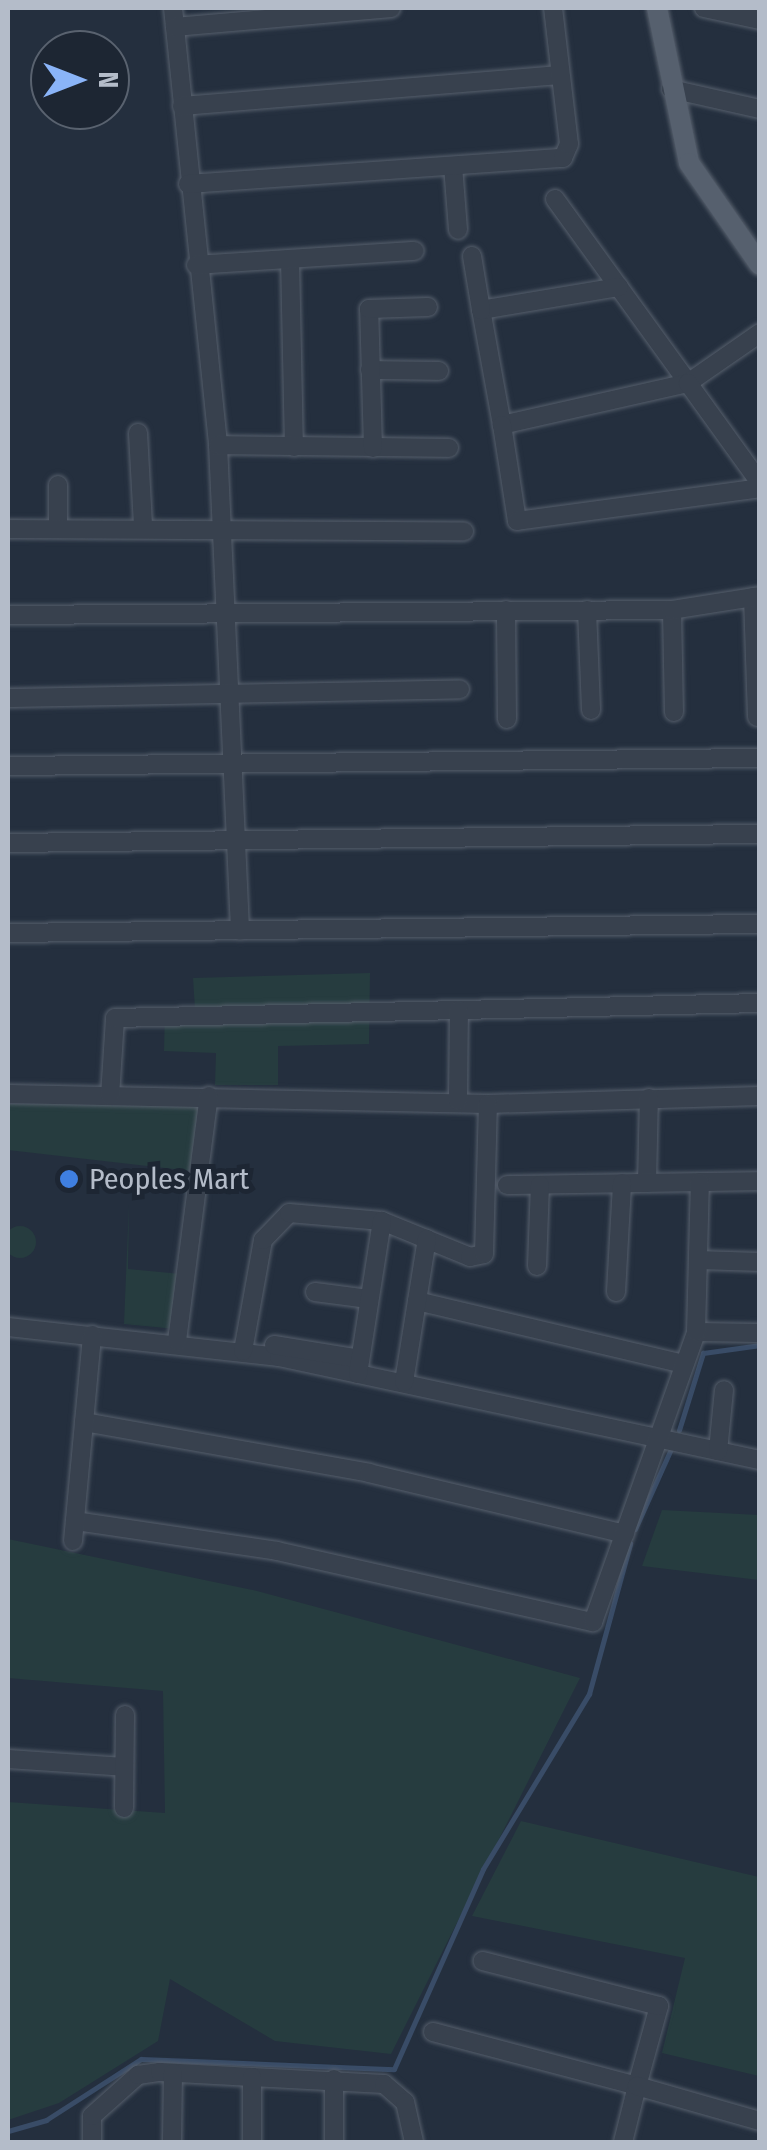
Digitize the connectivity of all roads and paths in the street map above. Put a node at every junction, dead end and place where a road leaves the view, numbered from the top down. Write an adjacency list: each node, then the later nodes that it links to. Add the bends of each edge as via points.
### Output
1 (173, 8): 7 (street)
2 (391, 8): 7 (street)
3 (553, 8): 8 (street)
4 (657, 8): 9 (main road)
5 (704, 8): 6 (street)
6 (760, 20)
7 (175, 27): 10 (street)
8 (560, 75): 10 (street); 12 (street, via 570,144 563,158)
9 (671, 88): 11 (street); 20 (main road, via 697,179)
10 (182, 106): 13 (street)
11 (760, 108)
12 (454, 166): 13 (street); 15 (street)
13 (188, 184): 19 (street)
14 (555, 199): 21 (street)
15 (458, 230)
16 (415, 252): 18 (street)
17 (472, 256): 23 (street)
18 (290, 259): 19 (street); 31 (street)
19 (196, 265): 30 (street)
20 (760, 265)
21 (619, 287): 23 (street); 27 (street)
22 (428, 307): 25 (street, via 369,309)
23 (481, 310): 28 (street)
24 (760, 334): 27 (street)
25 (370, 370): 26 (street); 32 (street)
26 (439, 371)
27 (688, 383): 28 (street); 35 (street)
28 (502, 425): 35 (street, via 518,521)
29 (138, 433): 37 (street)
30 (218, 445): 31 (street); 36 (street)
31 (294, 447): 32 (street)
32 (373, 448): 33 (street)
33 (449, 448)
34 (58, 485): 38 (street)
35 (760, 485)
36 (222, 524): 37 (street); 40 (street); 45 (street)
37 (143, 525): 38 (street)
38 (58, 528): 39 (street)
39 (8, 529)
40 (464, 531)
41 (756, 596): 44 (street); 52 (street)
42 (506, 610): 43 (street); 45 (street); 53 (street)
43 (587, 610): 44 (street); 50 (street)
44 (672, 610): 51 (street)
45 (228, 612): 46 (street); 48 (street)
46 (8, 615)
47 (460, 689): 48 (street)
48 (230, 694): 49 (street); 55 (street)
49 (8, 698)
50 (591, 710)
51 (674, 712)
52 (757, 717)
53 (508, 719)
54 (760, 758): 55 (street)
55 (232, 763): 56 (street); 58 (street)
56 (8, 766)
57 (760, 834): 58 (street)
58 (236, 840): 59 (street); 61 (street)
59 (8, 843)
60 (760, 924): 61 (street)
61 (240, 931): 62 (street)
62 (8, 934)
63 (760, 1004): 64 (street)
64 (459, 1010): 66 (street, via 116,1018); 70 (street)
65 (8, 1094): 66 (street)
66 (110, 1096): 67 (street)
67 (209, 1096): 70 (street); 91 (street)
68 (760, 1096): 69 (street)
69 (649, 1098): 71 (street); 75 (street)
70 (458, 1101): 71 (street)
71 (488, 1104): 79 (street, via 484,1254)
72 (760, 1180): 73 (street)
73 (700, 1182): 75 (street); 80 (street)
74 (622, 1183): 75 (street); 76 (street); 84 (street)
75 (647, 1183)
76 (540, 1184): 77 (street); 82 (street)
77 (506, 1186)
78 (382, 1221): 79 (street); 85 (street); 92 (street, via 278,1219 263,1240)
79 (427, 1239): 86 (street)
80 (700, 1260): 81 (street); 88 (street)
81 (760, 1262)
82 (537, 1266)
83 (315, 1292): 85 (street)
84 (616, 1292)
85 (369, 1299): 94 (street)
86 (417, 1301): 93 (street); 95 (street)
87 (8, 1327): 90 (street)
88 (696, 1332): 89 (street); 93 (street)
89 (760, 1333)
90 (92, 1335): 91 (street); 97 (street)
91 (177, 1340): 92 (street)
92 (244, 1346): 94 (street)
93 (684, 1364): 98 (street)
94 (359, 1366): 95 (street)
95 (404, 1382): 98 (street)
96 (724, 1390): 99 (street)
97 (84, 1422): 101 (street); 102 (street, via 370,1472)
98 (656, 1438): 99 (street); 102 (street)
99 (718, 1451): 100 (street)
100 (760, 1460)
101 (75, 1521): 102 (street, via 277,1551 589,1622 600,1613); 103 (street)
102 (625, 1534)
103 (73, 1541)
104 (125, 1714): 106 (street)
105 (8, 1759): 106 (street)
106 (124, 1767): 107 (street)
107 (124, 1808)
108 (483, 1961): 113 (street, via 659,2006)
109 (433, 2032): 113 (street)
110 (172, 2073): 111 (street); 115 (street, via 138,2075 92,2116); 116 (street)
111 (252, 2077): 112 (street); 117 (street)
112 (334, 2079): 118 (street); 119 (street, via 384,2084 405,2102)
113 (637, 2086): 114 (street); 120 (street)
114 (760, 2121)
115 (92, 2142)
116 (172, 2142)
117 (252, 2142)
118 (334, 2142)
119 (414, 2142)
120 (623, 2142)

